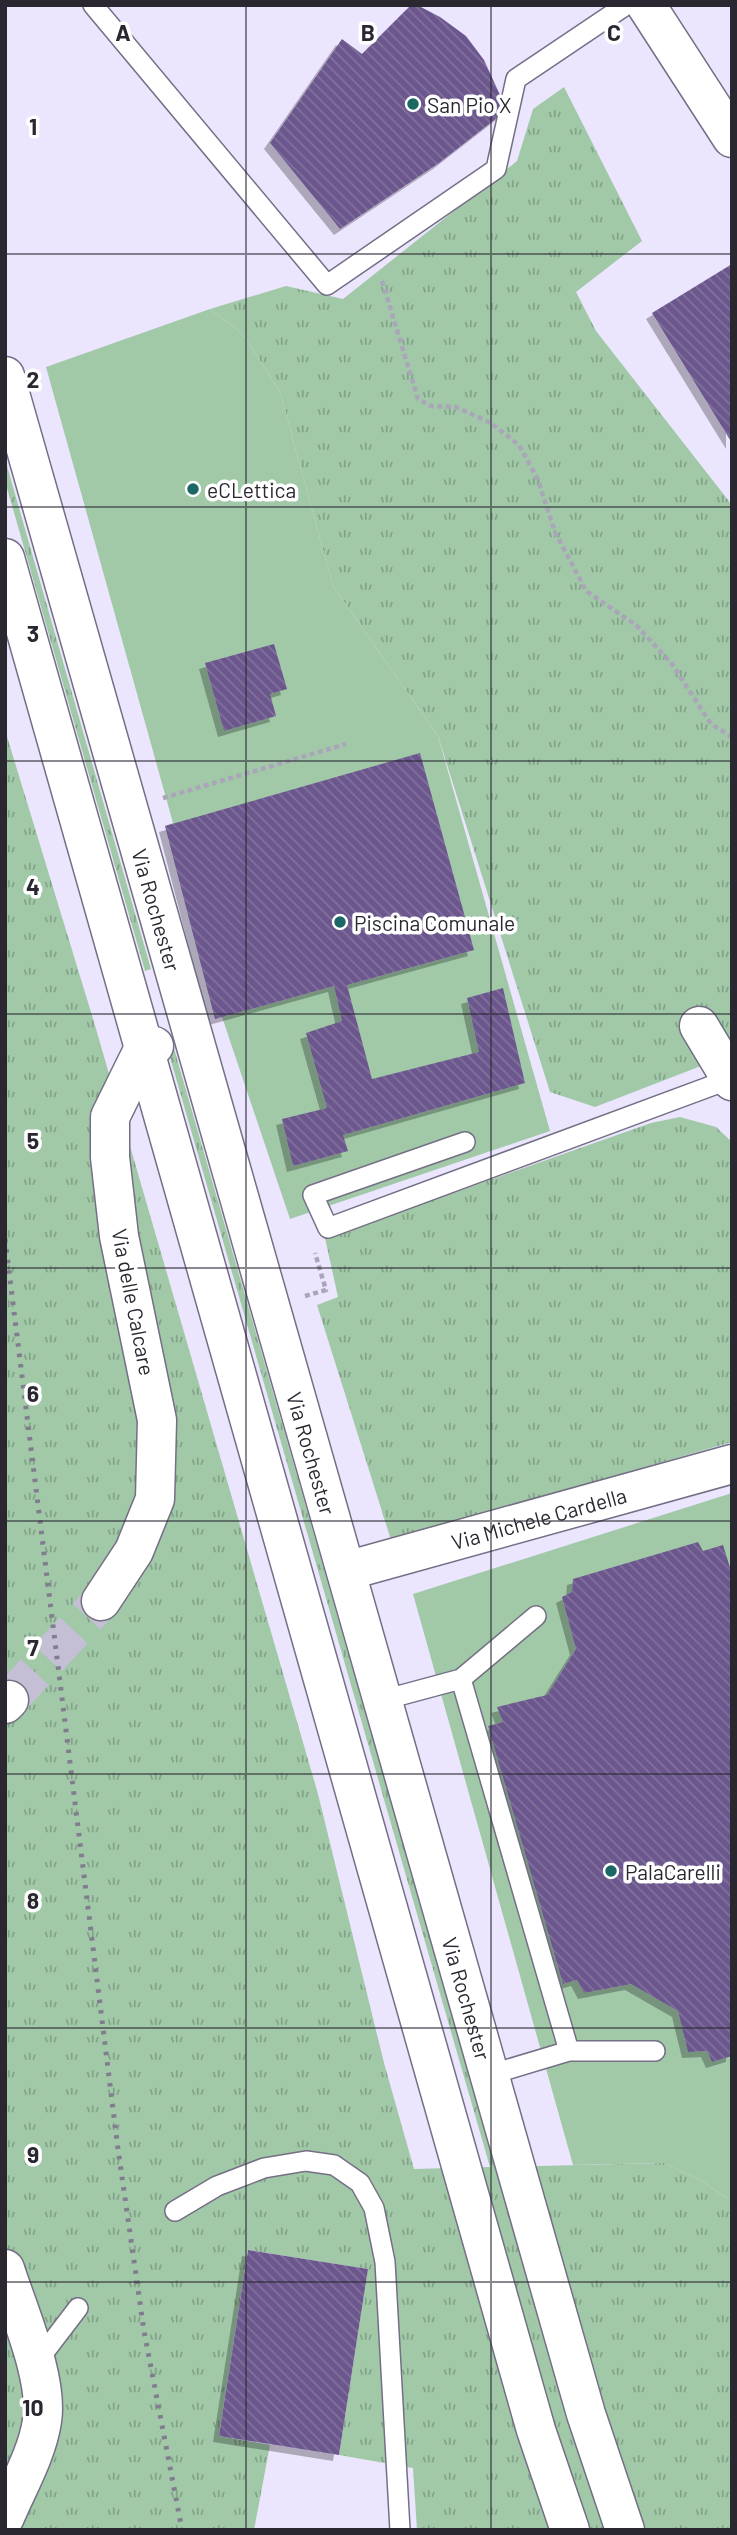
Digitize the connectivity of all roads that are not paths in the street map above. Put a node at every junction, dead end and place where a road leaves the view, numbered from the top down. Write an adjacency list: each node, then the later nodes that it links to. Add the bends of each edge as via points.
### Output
1 (93, 5): 2 (lane, via 327,285 496,169 516,79)
2 (625, 5)
3 (646, 5): 4 (main road)
4 (732, 138)
5 (5, 376): 8 (main road, Via Rochester)
6 (5, 558): 9 (main road)
7 (699, 1026): 10 (main road)
8 (193, 1035): 9 (main road); 13 (main road, Via Rochester)
9 (144, 1048): 14 (main road, Via delle Calcare, via 110,1117 110,1157 119,1236 157,1419 155,1499 135,1551); 27 (main road, via 532,2417)
10 (731, 1080): 11 (lane, via 328,1228 313,1195)
11 (465, 1142)
12 (732, 1464): 13 (main road, Via Michele Cardella)
13 (346, 1571): 17 (main road, Via Rochester)
14 (101, 1601)
15 (536, 1616): 16 (lane)
16 (461, 1679): 17 (lane); 18 (lane)
17 (383, 1700): 20 (main road, Via Rochester)
18 (569, 2051): 19 (lane); 20 (lane)
19 (655, 2051)
20 (489, 2075): 28 (main road, Via Rochester, via 586,2414)
21 (175, 2211): 26 (lane, via 217,2186 264,2168 306,2161 334,2165 360,2183 374,2208 385,2262)
22 (5, 2269): 24 (main road)
23 (78, 2308): 24 (lane)
24 (36, 2363): 25 (main road, via 42,2420)
25 (5, 2516)
26 (400, 2530)
27 (570, 2530)
28 (625, 2530)

